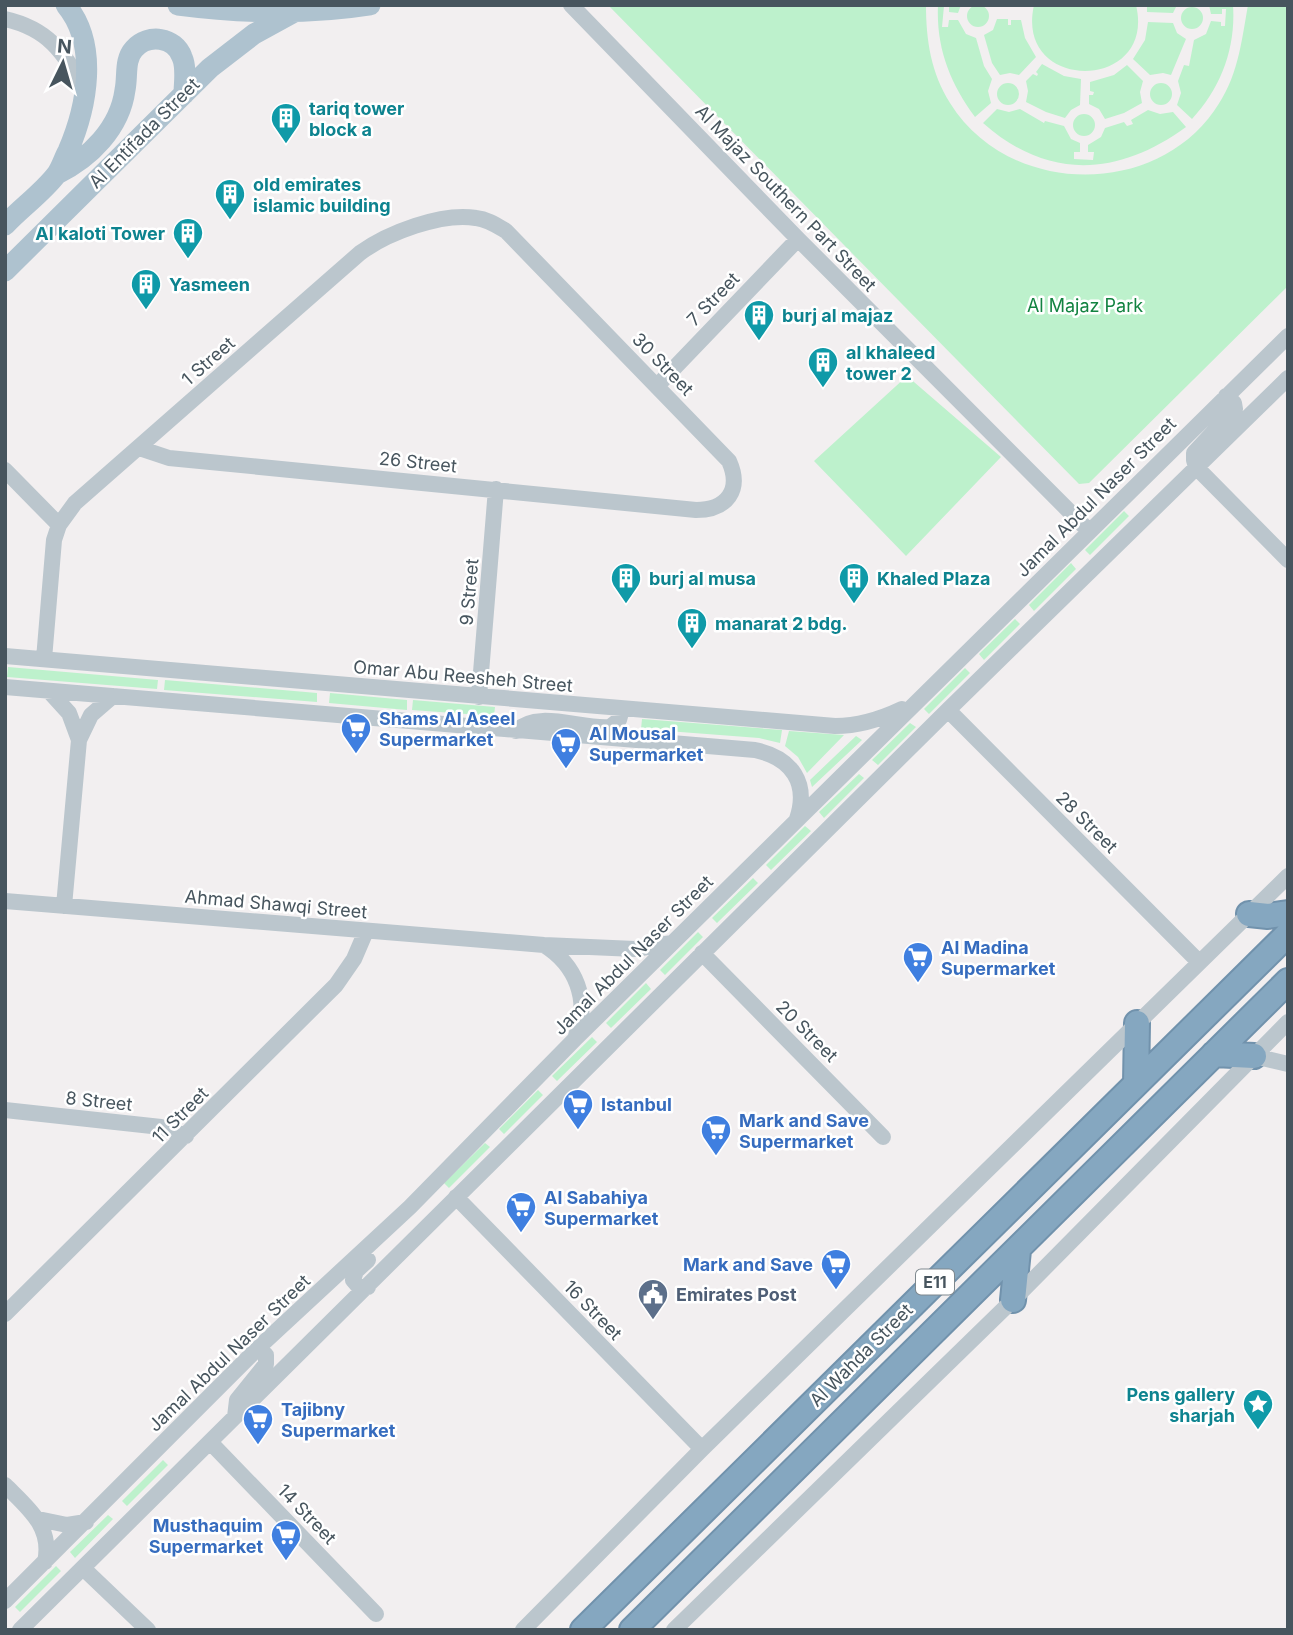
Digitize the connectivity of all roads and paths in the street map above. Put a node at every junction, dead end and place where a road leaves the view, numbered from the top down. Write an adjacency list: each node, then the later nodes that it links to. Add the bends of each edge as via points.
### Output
1 (66, 5): 7 (main road, Al Entifada Street, via 85,46)
2 (178, 5): 5 (main road)
3 (369, 5): 5 (main road)
4 (573, 7): 11 (street, Al Majaz Southern Part Street)
5 (296, 11): 8 (main road, Al Entifada Street, via 254,34)
6 (5, 19): 7 (street, via 31,27 51,41)
7 (84, 88): 9 (main road, Al Entifada Street, via 75,132)
8 (184, 94): 9 (main road, via 184,63 178,50 160,39 140,43 128,61 124,98 112,125 88,154); 13 (main road, Al Entifada Street)
9 (57, 174): 10 (main road, Al Entifada Street)
10 (7, 220)
11 (798, 239): 16 (street, 7 Street); 24 (street, Al Majaz Southern Part Street)
12 (516, 240): 16 (street, 30 Street); 18 (street, 1 Street, via 495,224 474,217 408,228 383,238 360,253)
13 (5, 271)
14 (1288, 336): 17 (street, Jamal Abdul Naser Street)
15 (1288, 378): 19 (street)
16 (657, 386): 22 (street, 30 Street, via 729,461 733,471 733,489 723,503)
17 (1226, 396): 19 (street, via 1235,409 1194,453); 24 (street, Jamal Abdul Naser Street)
18 (139, 448): 21 (street, 26 Street, via 169,458); 23 (street, 1 Street, via 75,503)
19 (1196, 467): 25 (street); 34 (street)
20 (5, 470): 23 (street)
21 (496, 489): 22 (street, 26 Street); 31 (street, 9 Street)
22 (696, 510)
23 (59, 525): 27 (street, 1 Street, via 52,555)
24 (1089, 531): 32 (street, Jamal Abdul Naser Street)
25 (1288, 560)
26 (5, 656): 27 (street, Omar Abu Reesheh Street)
27 (44, 659): 31 (street, Omar Abu Reesheh Street)
28 (5, 687): 29 (street)
29 (49, 691): 30 (street); 36 (street, via 69,713)
30 (113, 696): 35 (street); 36 (street, via 91,715)
31 (479, 697): 33 (street, Omar Abu Reesheh Street)
32 (914, 703): 33 (street, Omar Abu Reesheh Street, via 851,726); 37 (street, Jamal Abdul Naser Street)
33 (622, 709): 35 (street, via 619,720 610,727 540,720)
34 (948, 710): 47 (street); 48 (street, 28 Street)
35 (516, 731): 37 (street, via 766,752 786,763 799,782 802,795)
36 (79, 740): 40 (street)
37 (797, 820): 45 (street, Jamal Abdul Naser Street)
38 (1288, 876): 42 (street)
39 (5, 901): 40 (street, Ahmad Shawqi Street)
40 (64, 906): 43 (street, Ahmad Shawqi Street)
41 (1288, 913): 42 (highway)
42 (1249, 914): 48 (street)
43 (366, 931): 46 (street, Ahmad Shawqi Street); 58 (street, 11 Street, via 336,985)
44 (1288, 934): 56 (highway, Al Wahda Street / E11)
45 (672, 943): 46 (street, Ahmad Shawqi Street, via 645,948); 52 (street, Jamal Abdul Naser Street)
46 (544, 946): 52 (street, via 564,961 578,983 582,1006)
47 (702, 953): 59 (street, 20 Street); 60 (street)
48 (1199, 962): 50 (street)
49 (1288, 981): 53 (highway, Al Wahda Street / E11)
50 (1137, 1023): 56 (highway); 69 (street)
51 (1287, 1026): 54 (street)
52 (576, 1038): 61 (street, Jamal Abdul Naser Street)
53 (1214, 1054): 54 (highway); 62 (highway, Al Wahda Street / E11)
54 (1254, 1056): 55 (street); 64 (street)
55 (1288, 1064)
56 (1136, 1084): 80 (highway, Al Wahda Street / E11)
57 (5, 1110): 58 (street, 8 Street, via 161,1127)
58 (186, 1136): 65 (street, 11 Street)
59 (883, 1137)
60 (456, 1197): 63 (street); 69 (street, 16 Street)
61 (410, 1207): 63 (street, via 401,1227 354,1275 359,1287); 66 (street, Jamal Abdul Naser Street)
62 (1018, 1250): 64 (highway); 81 (highway, Al Wahda Street / E11)
63 (368, 1287): 67 (street)
64 (1013, 1300): 82 (street)
65 (5, 1314)
66 (258, 1348): 67 (street, via 266,1354 266,1364 237,1400); 72 (street, Jamal Abdul Naser Street)
67 (235, 1418): 68 (street)
68 (210, 1442): 74 (street); 76 (street, 14 Street)
69 (702, 1449): 79 (street)
70 (5, 1485): 71 (street)
71 (38, 1519): 72 (street, via 66,1525); 73 (street, via 46,1535)
72 (86, 1522): 73 (street, Jamal Abdul Naser Street)
73 (45, 1562): 75 (street, Jamal Abdul Naser Street)
74 (83, 1568): 77 (street); 78 (street)
75 (5, 1601)
76 (376, 1614)
77 (20, 1630)
78 (148, 1630)
79 (523, 1630)
80 (583, 1630)
81 (632, 1630)
82 (674, 1630)

